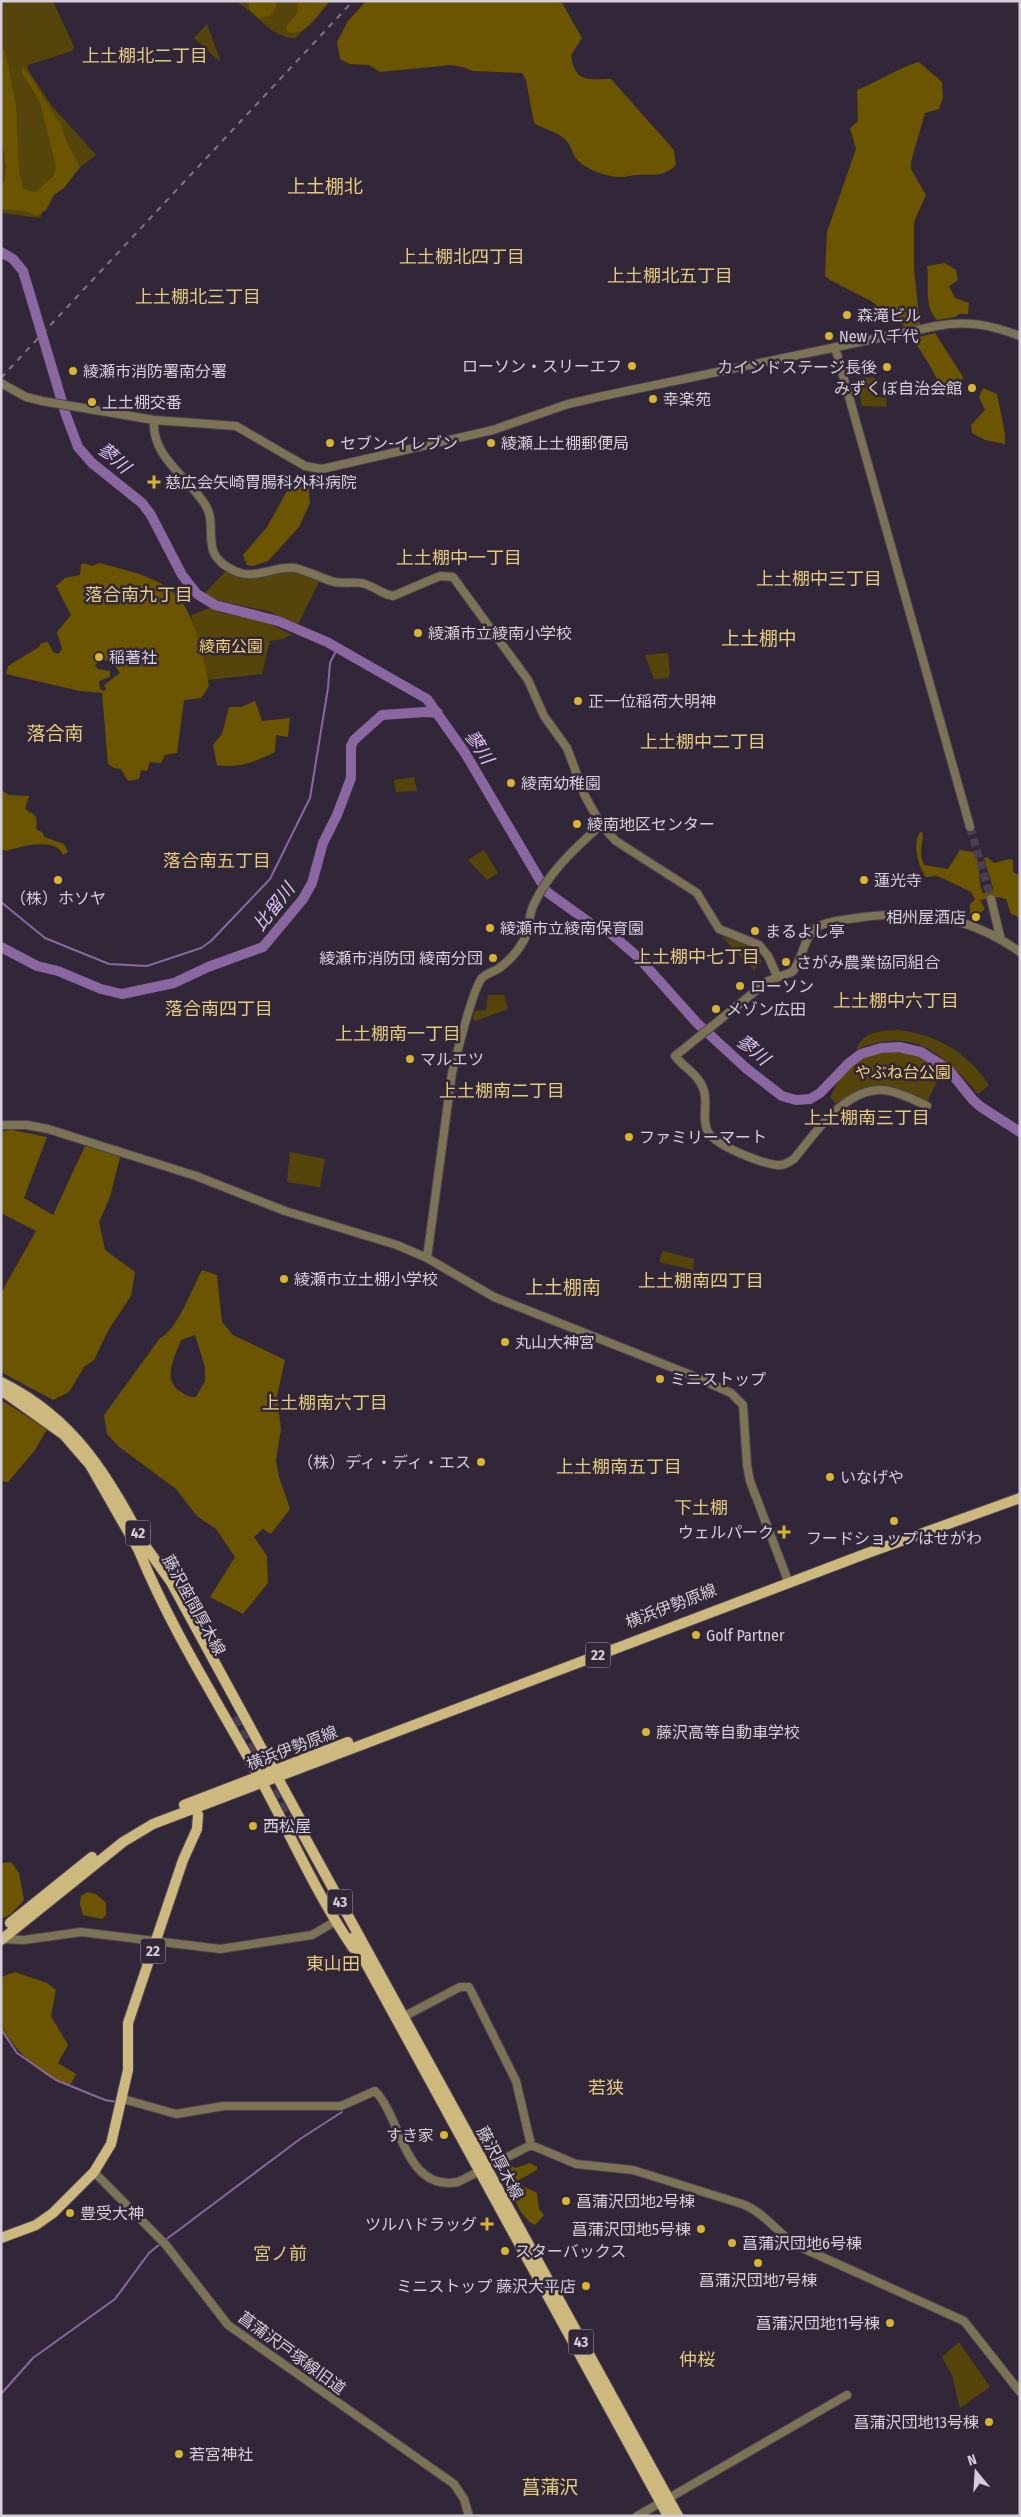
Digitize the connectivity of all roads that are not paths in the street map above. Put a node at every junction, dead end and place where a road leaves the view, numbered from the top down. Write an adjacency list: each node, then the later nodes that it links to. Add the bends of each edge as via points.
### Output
1 (1020, 336): 2 (street, via 981,324 954,323)
2 (836, 347): 4 (street, via 568,404 493,430 322,469 305,466 236,426); 6 (street)
3 (1, 384): 4 (street, via 28,398)
4 (154, 420): 5 (street, via 163,454 208,512 209,535 214,551 235,572 252,575 279,568 295,568 333,582 363,583 393,596 444,575 456,581 528,680 544,716 567,748 585,796)
5 (601, 825): 10 (street, via 616,841 697,893 719,929 759,945); 13 (street, via 564,861 539,895 530,911 526,937 519,948 479,982 452,1073)
6 (970, 827)
7 (991, 898): 8 (street)
8 (1001, 940): 9 (street); 10 (street, via 962,921 934,915 848,919 814,929 794,970)
9 (1020, 952)
10 (777, 976): 11 (street, via 675,1056 697,1076 705,1100 704,1118 709,1134 718,1142 777,1165 794,1159 830,1115 865,1094 883,1090)
11 (926, 1106)
12 (1, 1125): 13 (street, via 48,1129 148,1160 285,1211 389,1242)
13 (427, 1258): 19 (street, via 494,1297 692,1375 736,1396 745,1410 750,1481)
14 (1, 1382): 18 (main road, 藤沢座間厚木線 / 42, via 41,1407 73,1433 104,1472)
15 (1, 1390): 18 (main road, 藤沢座間厚木線 / 42, via 53,1426 79,1452)
16 (1020, 1493): 19 (main road, 横浜伊勢原線 / 22)
17 (1020, 1498): 21 (main road, 横浜伊勢原線 / 22)
18 (142, 1549): 20 (main road, 藤沢座間厚木線 / 42); 21 (main road, 42, via 170,1582); 22 (main road, 42, via 152,1583)
19 (787, 1578): 21 (main road, 横浜伊勢原線 / 22)
20 (236, 1717)
21 (274, 1774): 22 (main road, 横浜伊勢原線 / 22); 29 (main road, via 358,1924)
22 (260, 1780): 23 (main road, 横浜伊勢原線 / 22); 25 (main road)
23 (194, 1804): 26 (main road, 横浜伊勢原線 / 22, via 150,1819 119,1837); 27 (main road, 横浜伊勢原線 / 22, via 122,1842); 28 (main road, 22, via 199,1823 183,1860)
24 (294, 1825): 29 (main road, 藤沢厚木線 / 43)
25 (336, 1922): 28 (street, via 312,1935 229,1949); 29 (main road)
26 (1, 1930)
27 (1, 1939): 28 (street, via 24,1940 81,1932)
28 (157, 1941): 31 (main road, 22, via 128,2023 128,2070)
29 (380, 1981): 30 (main road, 藤沢厚木線 / 43); 33 (main road, 藤沢厚木線 / 43)
30 (403, 2017): 32 (street, via 460,1986 469,1987 514,2076); 33 (main road, 藤沢厚木線 / 43)
31 (123, 2099): 33 (street, via 176,2114 224,2106 340,2106 375,2091 422,2174 451,2184); 34 (main road, 22, via 111,2144)
32 (531, 2145): 33 (street); 36 (street, via 576,2164 633,2170 749,2206 795,2244 964,2321)
33 (482, 2169): 38 (main road, 藤沢厚木線 / 43)
34 (94, 2172): 35 (main road, 22, via 36,2226); 39 (street, 菖蒲沢戸塚線旧道, via 163,2242 228,2325 454,2484 464,2499)
35 (1, 2238)
36 (1020, 2392)
37 (847, 2395): 38 (street)
38 (664, 2500): 40 (street); 41 (main road, 藤沢厚木線 / 43); 42 (main road, 藤沢厚木線 / 43)
39 (468, 2516)
40 (637, 2516)
41 (668, 2516)
42 (678, 2516)

